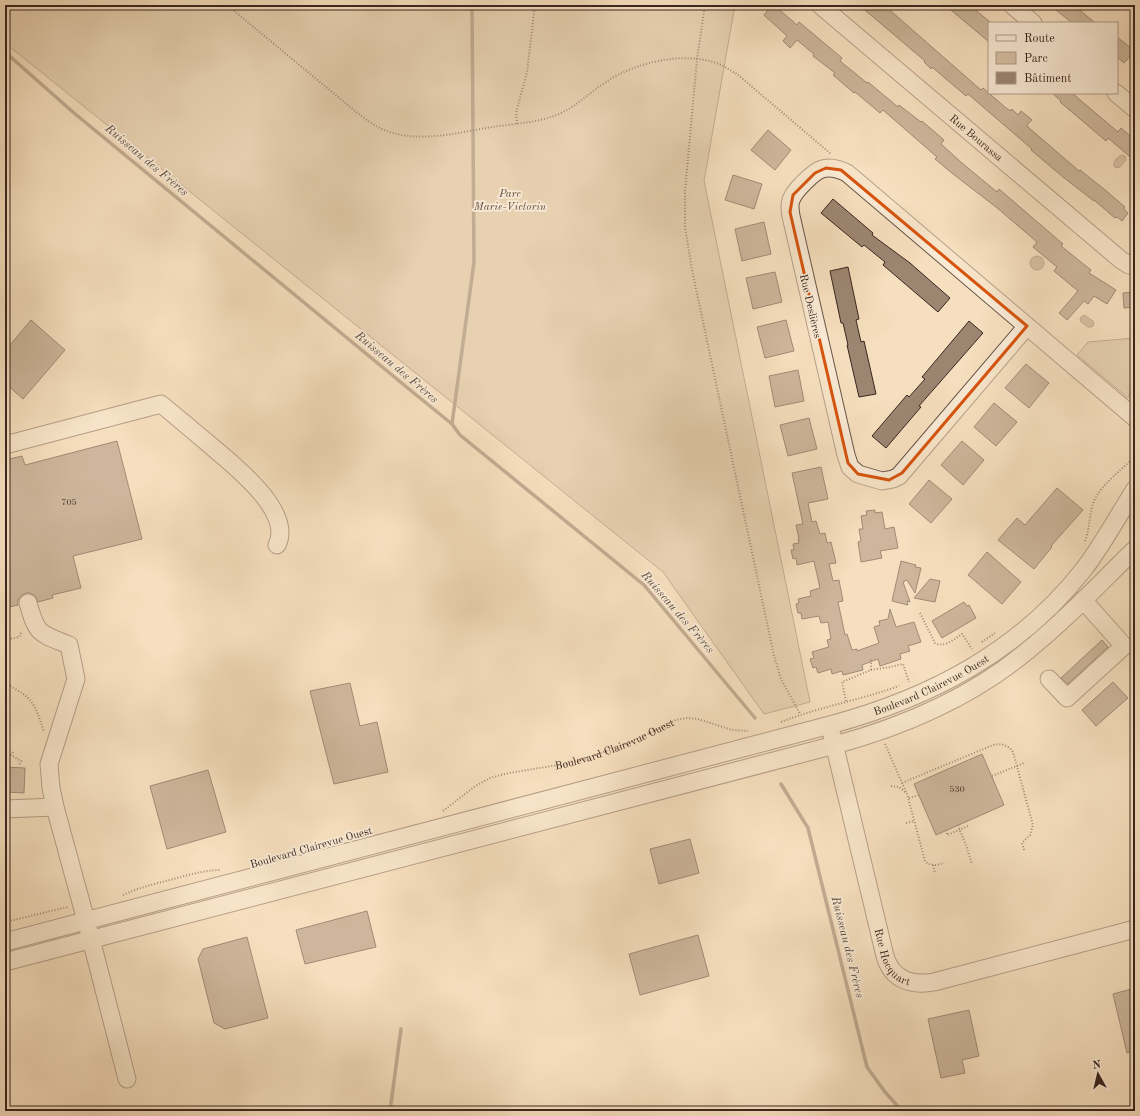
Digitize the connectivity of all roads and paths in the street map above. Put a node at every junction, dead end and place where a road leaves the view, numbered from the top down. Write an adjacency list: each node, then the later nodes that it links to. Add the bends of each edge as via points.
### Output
1 (227, 5): 10 (path, via 321,84 374,125 391,132 412,136 434,136)
2 (535, 5): 10 (path, via 527,72 516,113)
3 (705, 5): 7 (path)
4 (820, 5): 12 (street, Rue Bourassa, via 1121,260)
5 (1012, 5): 6 (street)
6 (1032, 22)
7 (697, 58): 10 (path, via 664,60 636,67 611,78 562,113); 11 (path, via 721,64 737,74); 40 (path, via 684,202 688,251 774,656 781,679)
8 (1117, 94): 9 (street)
9 (1135, 109)
10 (517, 124)
11 (832, 156)
12 (1135, 266)
13 (1027, 326): 13 (street, Rue Deslières, via 899,476 882,481 854,472 848,463 842,440 790,212 791,198 818,171 830,168 847,173); 14 (street, Rue Deslières)
14 (1135, 418)
15 (5, 445): 18 (street, via 161,404 250,479 265,497 279,528 280,539)
16 (1135, 457): 19 (path, via 1097,496)
17 (1135, 489): 26 (street, Boulevard Clairevue Ouest, via 1104,541 1083,570 1054,602)
18 (277, 545)
19 (1083, 545)
20 (1135, 549): 21 (street, Boulevard Clairevue Ouest)
21 (1083, 600): 32 (street, Boulevard Clairevue Ouest); 35 (street, via 1124,646 1067,698)
22 (28, 603): 59 (street, via 38,630 45,636 69,645 76,679 49,764)
23 (920, 613): 30 (path, via 935,643 945,644 962,634)
24 (24, 628): 27 (path, via 19,637)
25 (998, 632): 28 (path, Boulevard Clairevue Ouest)
26 (1019, 634): 32 (street); 42 (street, Boulevard Clairevue Ouest, via 986,659 937,687 888,707)
27 (5, 640)
28 (979, 644)
29 (976, 646): 30 (path, Boulevard Clairevue Ouest)
30 (972, 649): 31 (path, Boulevard Clairevue Ouest)
31 (968, 652)
32 (1026, 652): 46 (street, Boulevard Clairevue Ouest, via 984,682 931,712 883,731)
33 (871, 658): 34 (path)
34 (871, 670): 36 (path, Boulevard Clairevue Ouest, via 903,664 909,682); 39 (path, via 842,682)
35 (1049, 678)
36 (914, 680)
37 (5, 683): 44 (path, via 32,701)
38 (902, 685): 39 (path, Boulevard Clairevue Ouest)
39 (846, 702): 40 (path, Boulevard Clairevue Ouest)
40 (800, 714): 41 (path, Boulevard Clairevue Ouest)
41 (776, 724)
42 (830, 725): 46 (street, Rue Hocquart); 52 (street, Boulevard Clairevue Ouest)
43 (750, 731): 61 (path, Boulevard Clairevue Ouest, via 732,730 698,719 676,720 594,756 490,778)
44 (48, 736)
45 (883, 740): 53 (path)
46 (835, 745): 57 (street, Boulevard Clairevue Ouest); 79 (street, Rue Hocquart, via 885,956 888,965 898,976 916,984 934,982)
47 (13, 752): 49 (path, via 11,755 21,762)
48 (1024, 763): 50 (path)
49 (19, 765)
50 (1017, 765): 51 (path); 53 (path, via 1012,749 997,744); 68 (path, via 1032,825 1030,835 1022,843)
51 (992, 776)
52 (627, 779): 57 (street); 73 (street, Boulevard Clairevue Ouest)
53 (902, 783): 55 (path)
54 (891, 786): 55 (path, via 899,787)
55 (907, 794): 58 (path)
56 (919, 795): 58 (path)
57 (632, 798): 75 (street, Boulevard Clairevue Ouest)
58 (908, 798): 62 (path)
59 (55, 807): 60 (street); 77 (street)
60 (5, 809)
61 (438, 813)
62 (914, 820): 63 (path); 71 (path, via 924,858 927,863)
63 (906, 823)
64 (958, 825): 66 (path)
65 (968, 826): 66 (path)
66 (960, 829): 67 (path, via 947,835); 70 (path)
67 (946, 830)
68 (1024, 850)
69 (944, 863): 71 (path)
70 (972, 864)
71 (933, 865): 74 (path)
72 (227, 870): 76 (path, via 200,872)
73 (276, 871): 75 (street); 77 (street, Boulevard Clairevue Ouest)
74 (935, 873)
75 (280, 890): 80 (street, Boulevard Clairevue Ouest)
76 (120, 896)
77 (84, 913): 78 (path, via 64,908); 80 (street); 81 (street, Boulevard Clairevue Ouest)
78 (5, 922)
79 (1135, 929)
80 (91, 939): 82 (street, Boulevard Clairevue Ouest); 83 (street)
81 (5, 942)
82 (5, 962)
83 (128, 1079)

